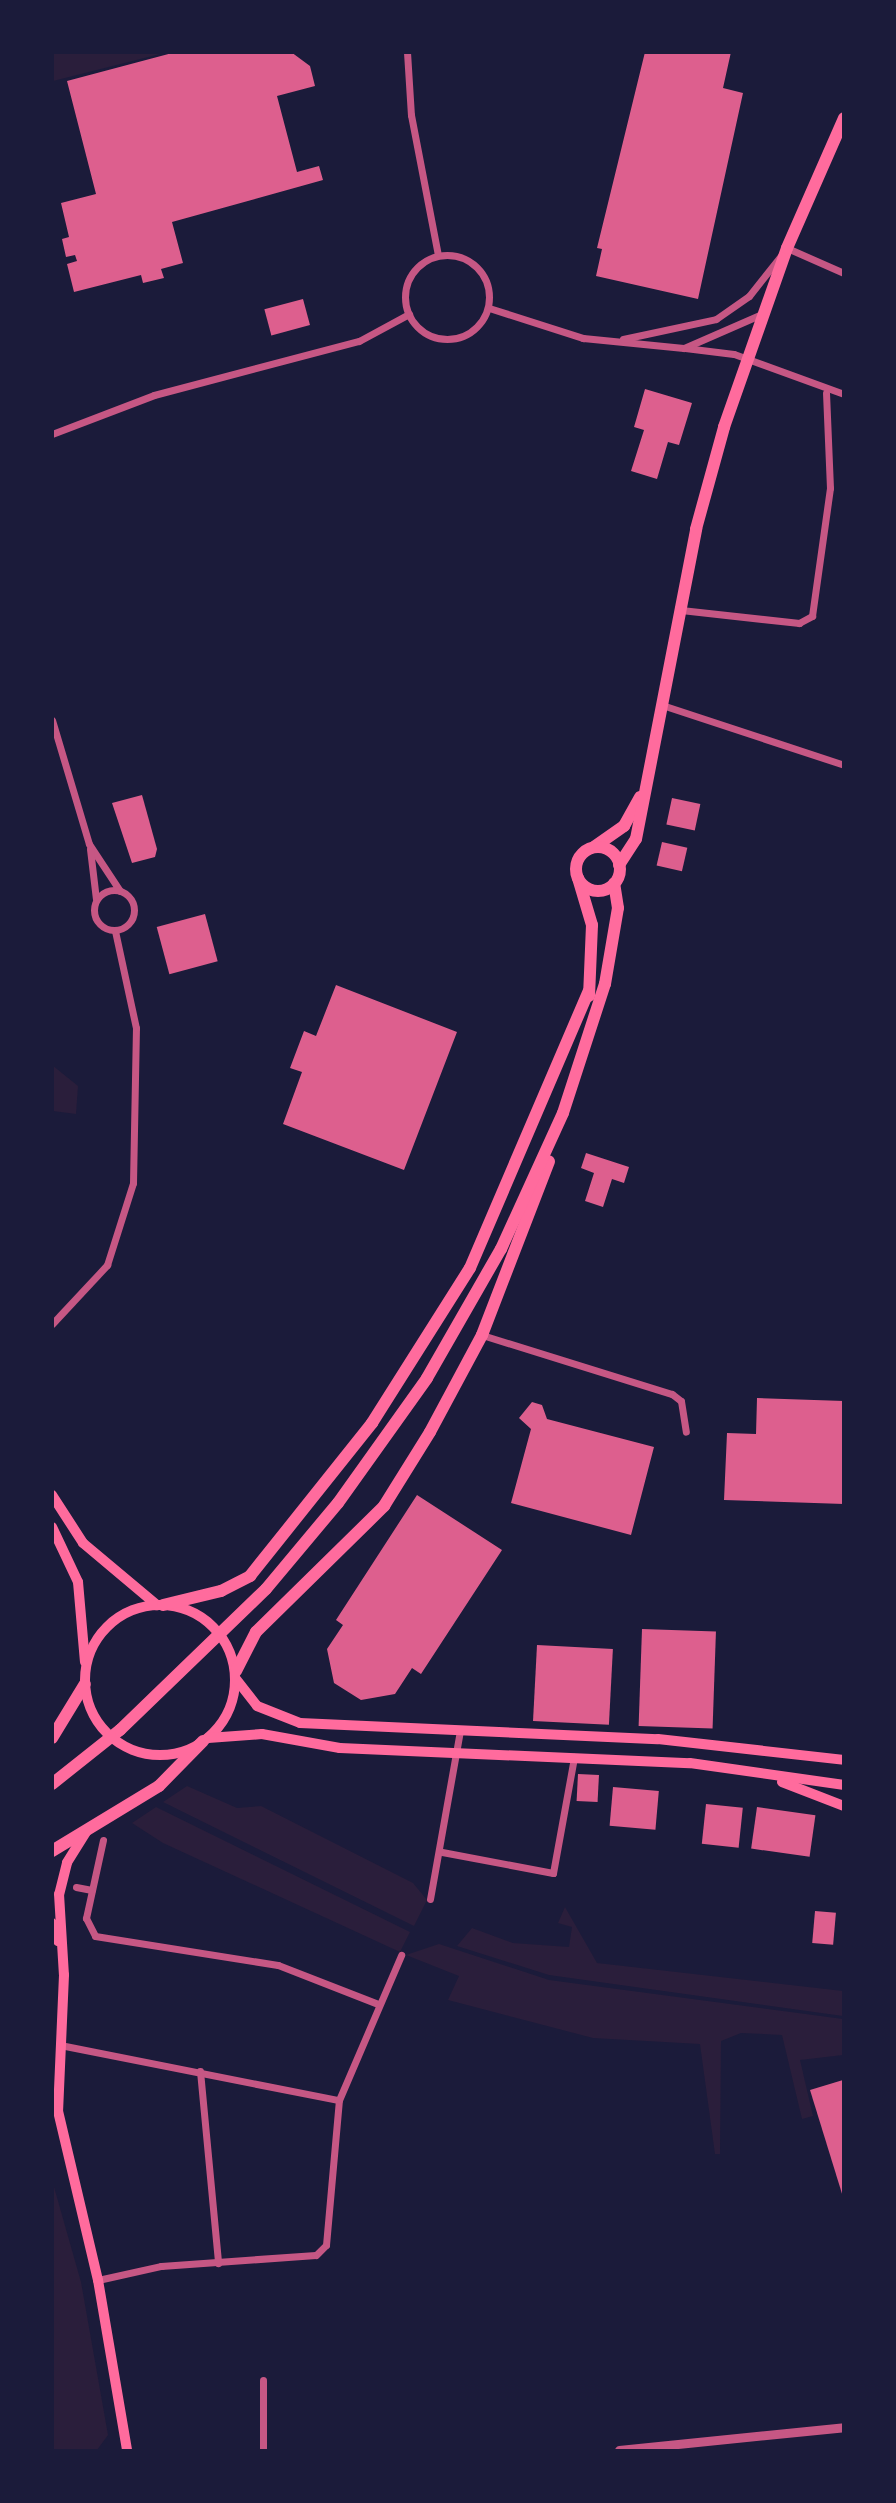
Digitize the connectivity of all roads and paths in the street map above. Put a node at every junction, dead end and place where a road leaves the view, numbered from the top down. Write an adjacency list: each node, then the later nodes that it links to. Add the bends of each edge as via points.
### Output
1 (407, 52): 6 (street, via 411,115)
2 (844, 118): 3 (highway)
3 (830, 146): 4 (street); 5 (highway)
4 (844, 151)
5 (787, 248): 7 (street); 10 (highway); 11 (street, via 749,296 716,318 667,334)
6 (438, 255): 8 (street, via 476,265 489,286); 9 (street, via 408,281)
7 (844, 273)
8 (489, 308): 9 (street, via 475,330 451,340 426,334); 11 (street, via 517,322)
9 (409, 314): 16 (street, via 359,341 154,395)
10 (762, 314): 12 (street); 13 (highway)
11 (608, 341): 12 (street)
12 (684, 348): 13 (street)
13 (749, 360): 14 (street); 19 (highway, via 699,514)
14 (826, 393): 15 (street); 19 (street, via 830,488 812,616 799,623)
15 (844, 394)
16 (63, 430): 17 (street); 18 (street)
17 (52, 434)
18 (52, 440)
19 (681, 610): 20 (highway)
20 (665, 706): 22 (street); 23 (highway)
21 (52, 720): 24 (street)
22 (844, 765)
23 (647, 784): 25 (highway, via 624,826); 26 (highway, via 636,839)
24 (89, 844): 29 (street); 30 (street)
25 (594, 848): 26 (highway, via 611,852); 27 (highway, via 579,858)
26 (619, 865): 28 (highway)
27 (578, 878): 28 (highway, via 598,891); 32 (highway, via 590,901)
28 (614, 883): 33 (highway, via 618,908 611,955)
29 (120, 891): 30 (street); 31 (street, via 132,901 134,914)
30 (96, 900): 31 (street, via 98,923)
31 (115, 931): 35 (street, via 136,1028 133,1183 107,1265)
32 (589, 991): 33 (highway); 40 (highway, via 470,1268 372,1423 250,1576 221,1591)
33 (590, 1022): 34 (highway)
34 (563, 1113): 36 (highway, via 537,1203); 50 (highway, via 471,1307 388,1436 300,1550 191,1663)
35 (52, 1324)
36 (482, 1335): 37 (street, via 672,1394 681,1401); 41 (highway, via 384,1506 256,1632)
37 (686, 1432)
38 (52, 1495): 40 (main road, via 89,1550)
39 (52, 1527): 42 (main road, via 78,1583)
40 (160, 1605): 41 (main road, via 191,1612 215,1628); 42 (main road, via 132,1610 107,1626 90,1652)
41 (236, 1675): 43 (main road, via 257,1706 284,1720); 45 (main road, via 228,1712)
42 (85, 1680): 44 (highway); 45 (main road, via 97,1721 128,1748 167,1755)
43 (460, 1731): 46 (street); 48 (main road, via 658,1740)
44 (52, 1738)
45 (205, 1740): 46 (main road, via 262,1734 340,1748); 53 (highway, via 159,1786)
46 (461, 1752): 47 (main road); 56 (street)
47 (574, 1757): 49 (main road); 56 (street, via 553,1873)
48 (844, 1759)
49 (743, 1771): 51 (main road); 52 (main road, via 826,1794)
50 (52, 1784)
51 (844, 1785)
52 (844, 1806)
53 (88, 1830): 55 (highway); 62 (main road, via 67,1863 59,1894)
54 (103, 1840): 58 (street)
55 (52, 1850)
56 (442, 1852): 59 (street)
57 (76, 1887): 58 (street)
58 (92, 1890): 63 (street, via 86,1923 95,1936 278,1965)
59 (430, 1899)
60 (52, 1923): 62 (main road)
61 (401, 1955): 63 (street)
62 (63, 1958): 64 (main road)
63 (378, 2004): 66 (street)
64 (60, 2045): 65 (street); 68 (main road, via 56,2080 66,2167)
65 (200, 2071): 66 (street); 67 (street)
66 (339, 2100): 67 (street, via 326,2245 316,2255)
67 (218, 2263): 68 (street, via 161,2266)
68 (97, 2280): 72 (main road)
69 (263, 2380): 73 (street)
70 (844, 2427): 71 (street)
71 (718, 2446): 74 (street)
72 (128, 2451)
73 (263, 2451)
74 (620, 2451)

